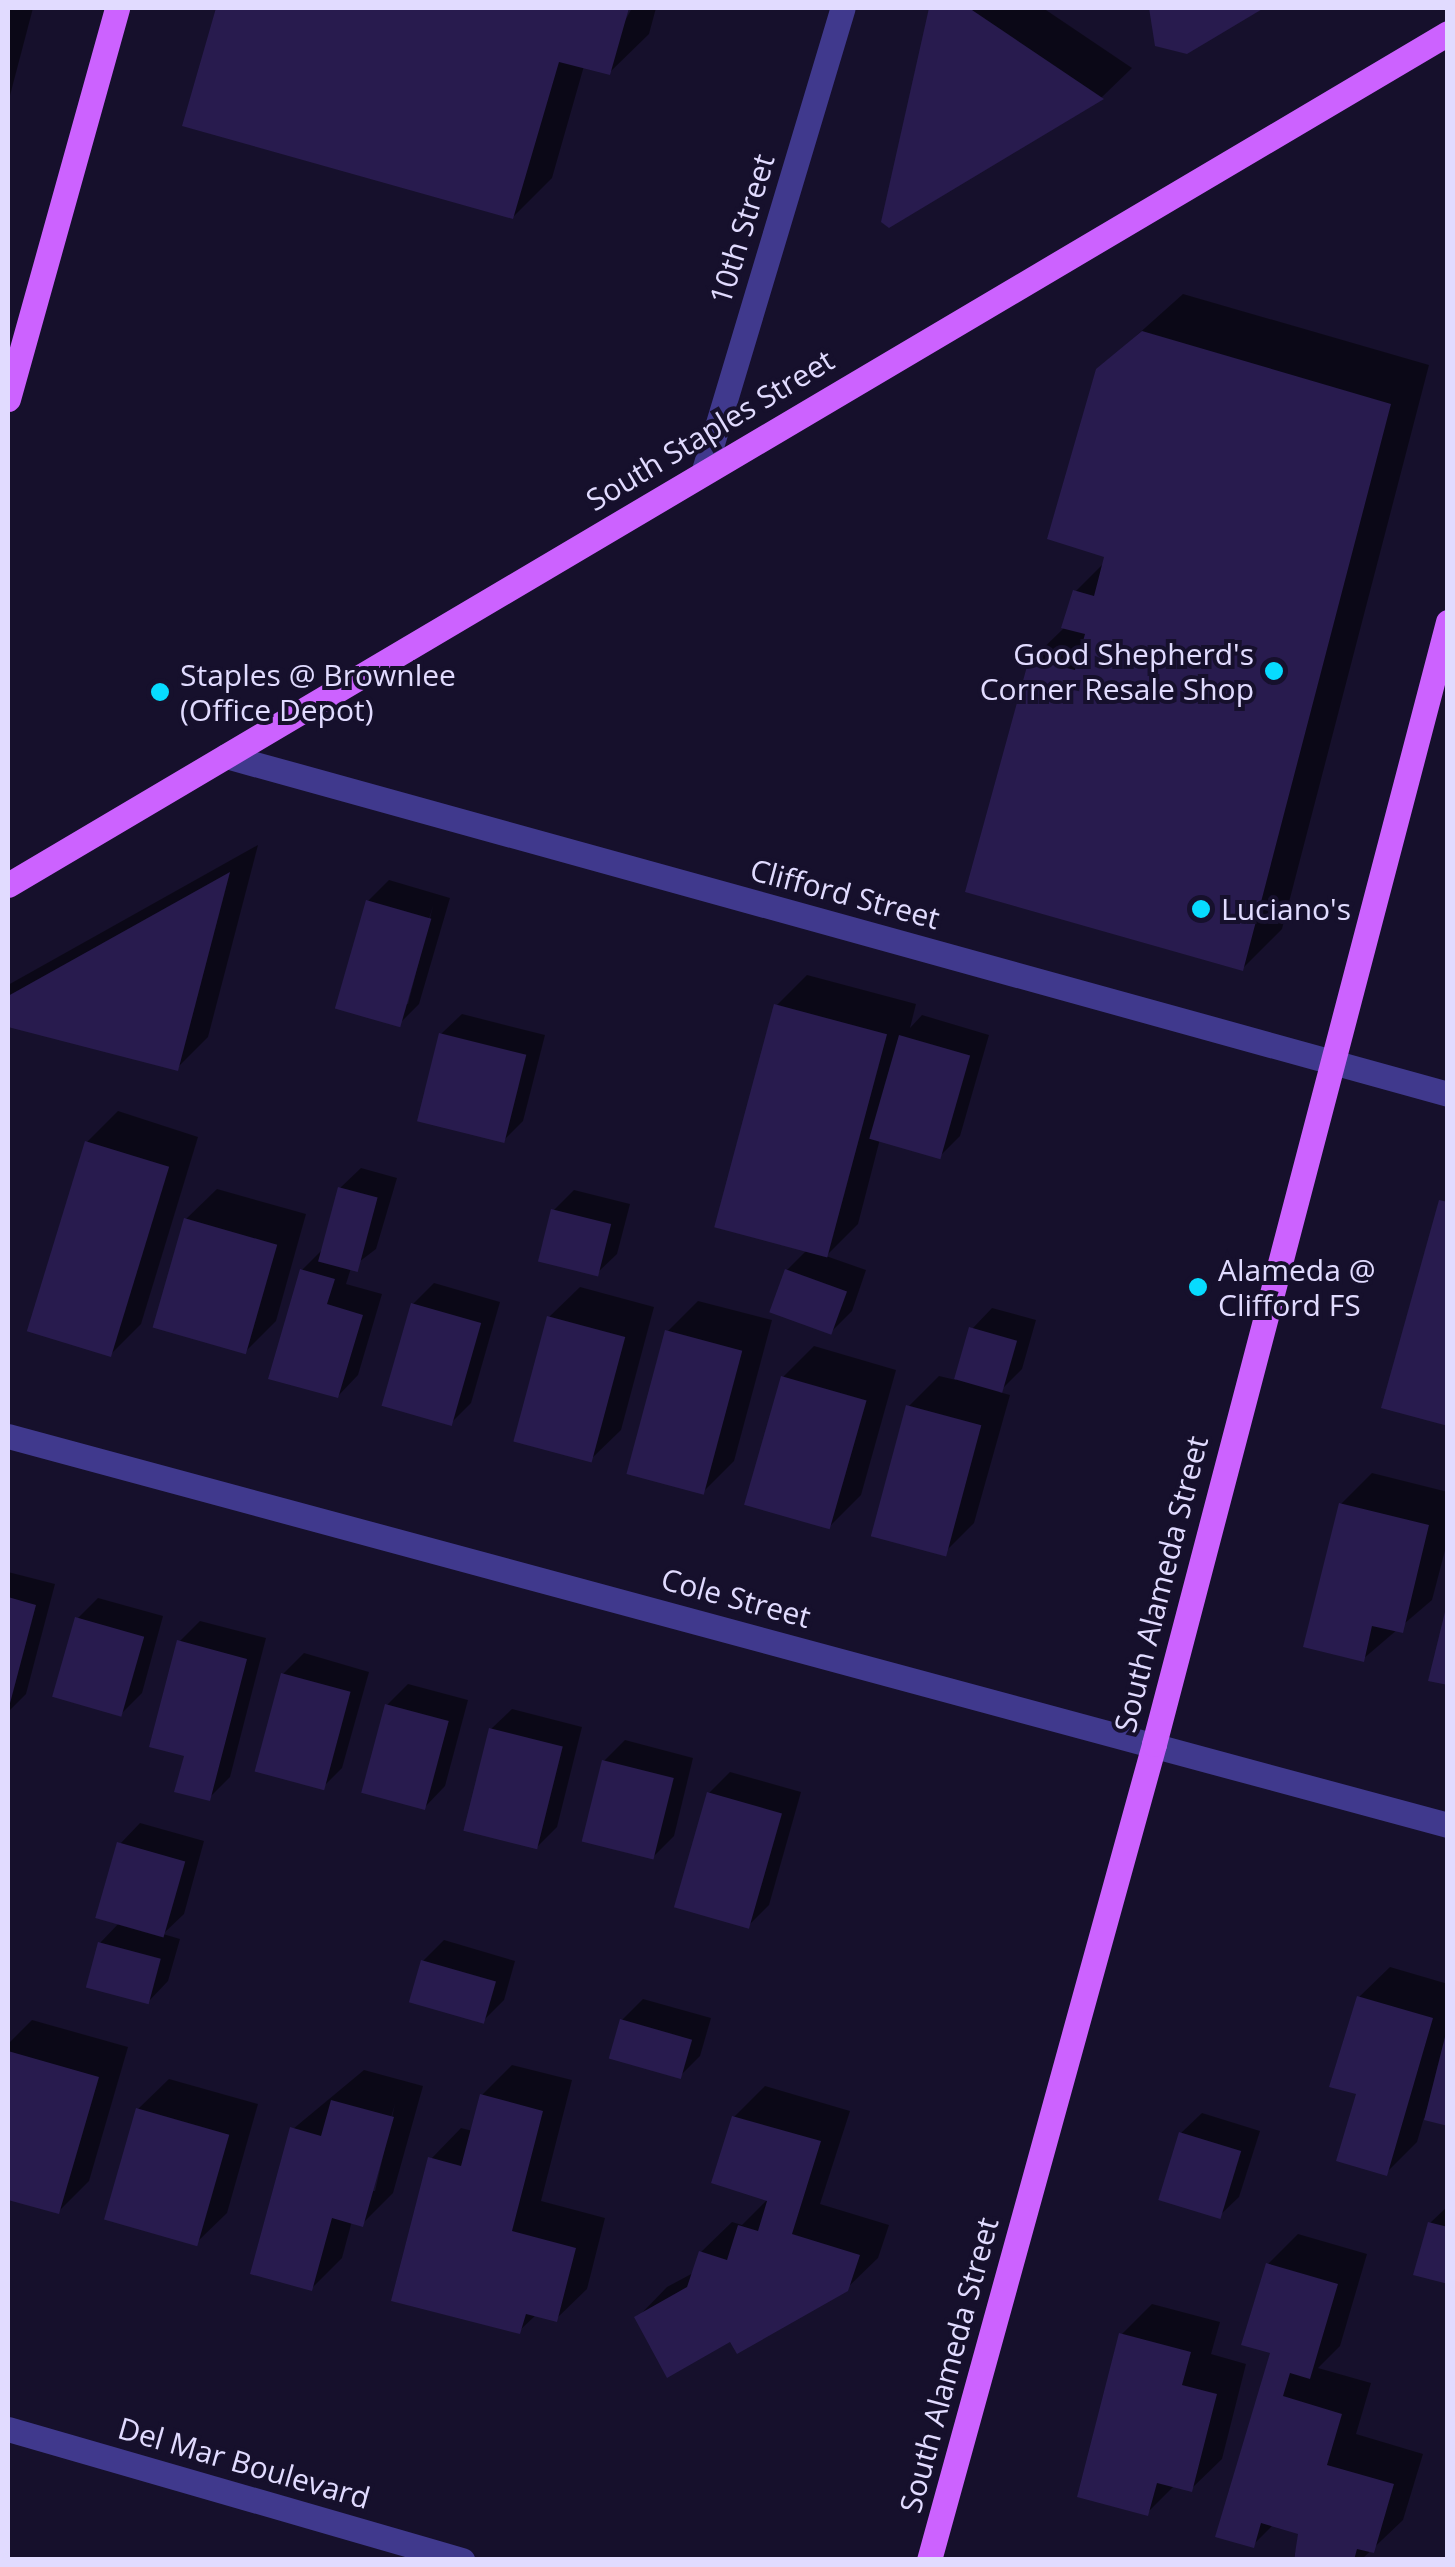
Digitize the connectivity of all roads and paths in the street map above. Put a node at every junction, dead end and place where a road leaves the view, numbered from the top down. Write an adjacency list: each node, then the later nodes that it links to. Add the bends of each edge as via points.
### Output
1 (117, 8): 4 (main road)
2 (844, 8): 5 (street, 10th Street)
3 (1448, 34): 5 (main road, South Staples Street)
4 (8, 399)
5 (704, 470): 7 (main road, South Staples Street)
6 (1448, 622): 9 (main road, South Alameda Street)
7 (226, 756): 8 (main road, South Staples Street); 9 (street, Clifford Street)
8 (8, 885)
9 (1328, 1061): 10 (street, Clifford Street); 12 (main road, South Alameda Street)
10 (1448, 1094)
11 (8, 1436): 12 (street, Cole Street)
12 (1154, 1744): 13 (street, Cole Street); 16 (main road, South Alameda Street)
13 (1448, 1825)
14 (8, 2428): 15 (street, Del Mar Boulevard)
15 (462, 2560)
16 (929, 2560)

